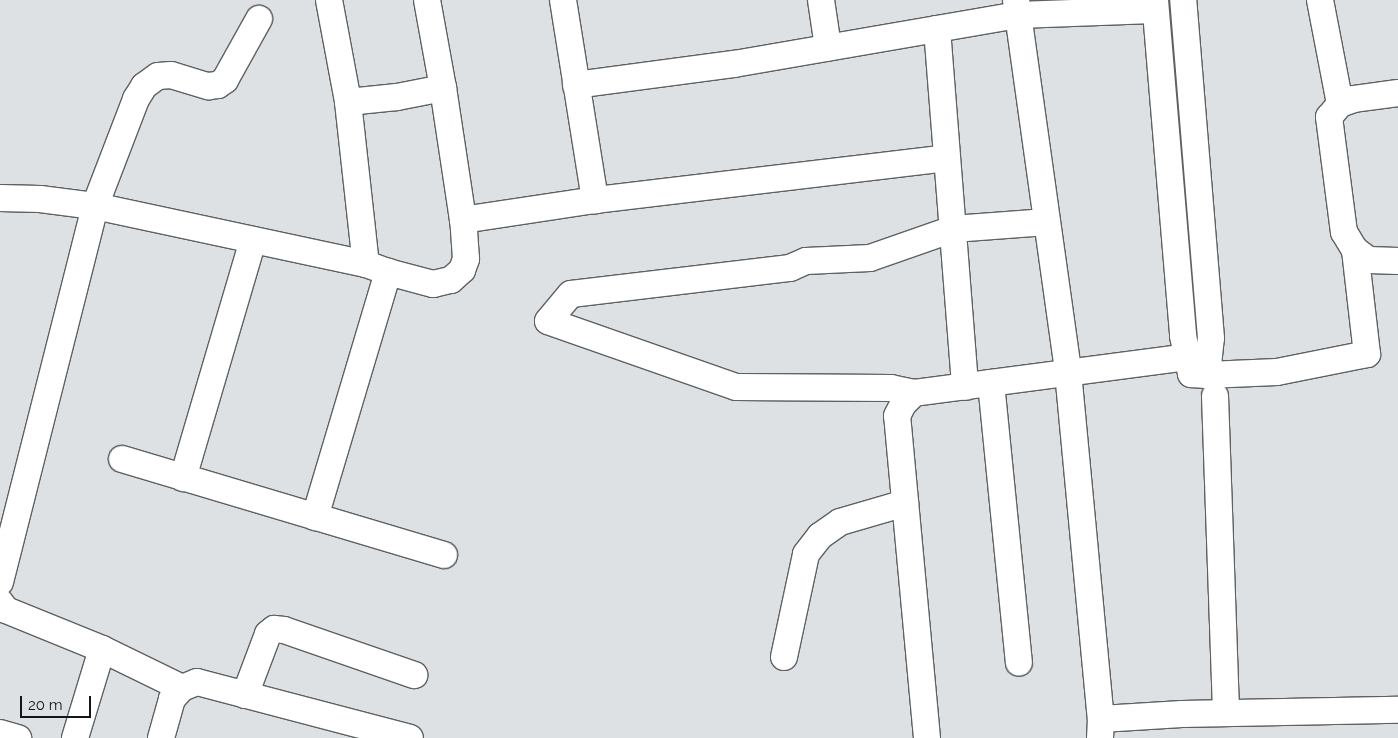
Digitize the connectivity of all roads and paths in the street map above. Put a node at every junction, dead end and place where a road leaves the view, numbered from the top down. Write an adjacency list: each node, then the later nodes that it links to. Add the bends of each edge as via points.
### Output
1 (329, 0): 15 (street)
2 (427, 0): 13 (street)
3 (563, 0): 12 (street)
4 (821, 0): 11 (street)
5 (1183, 0): 32 (street, via 1212,338)
6 (1320, 0): 16 (street)
7 (1154, 5): 8 (street); 28 (street)
8 (1017, 8): 10 (street); 22 (street)
9 (259, 19): 20 (street, via 225,80 218,85 208,86 171,75 158,76 144,86)
10 (938, 29): 11 (street); 17 (street)
11 (828, 47): 12 (street, via 734,64)
12 (576, 85): 19 (street)
13 (443, 88): 15 (street); 21 (street)
14 (1398, 93): 16 (street)
15 (348, 102): 27 (street)
16 (1340, 104): 25 (street, via 1329,117 1344,232)
17 (947, 158): 19 (street); 23 (street)
18 (0, 198): 20 (street)
19 (595, 200): 21 (street)
20 (95, 206): 24 (street); 39 (street)
21 (463, 220): 27 (street, via 466,259 462,270 451,280 433,284)
22 (1047, 222): 23 (street); 29 (street)
23 (952, 229): 31 (street); 33 (street, via 870,258 806,261 790,268 572,294 548,321 736,386 891,388)
24 (253, 240): 27 (street); 35 (street)
25 (1355, 250): 26 (street, via 1369,260); 32 (street, via 1367,354)
26 (1398, 261)
27 (377, 268): 37 (street)
28 (1186, 357): 29 (street); 32 (street, via 1192,374)
29 (1068, 372): 30 (street); 49 (street)
30 (991, 383): 31 (street); 43 (street)
31 (965, 386): 33 (street)
32 (1211, 386): 48 (street)
33 (914, 393): 36 (street, via 897,416)
34 (122, 459): 35 (street)
35 (183, 478): 37 (street)
36 (905, 503): 42 (street, via 840,522 820,536 806,554); 55 (street)
37 (315, 517): 38 (street)
38 (444, 555)
39 (0, 582)
40 (0, 602): 41 (street, via 6,610)
41 (102, 649): 45 (street); 52 (street)
42 (784, 657)
43 (1019, 663)
44 (414, 675): 46 (street, via 274,629 268,634)
45 (182, 688): 46 (street, via 197,682); 53 (street, via 172,699)
46 (245, 695): 54 (street)
47 (1398, 710): 48 (street)
48 (1226, 714): 49 (street)
49 (1100, 729)
50 (0, 733): 51 (street)
51 (18, 738)
52 (76, 738)
53 (161, 738)
54 (410, 738)
55 (927, 738)

